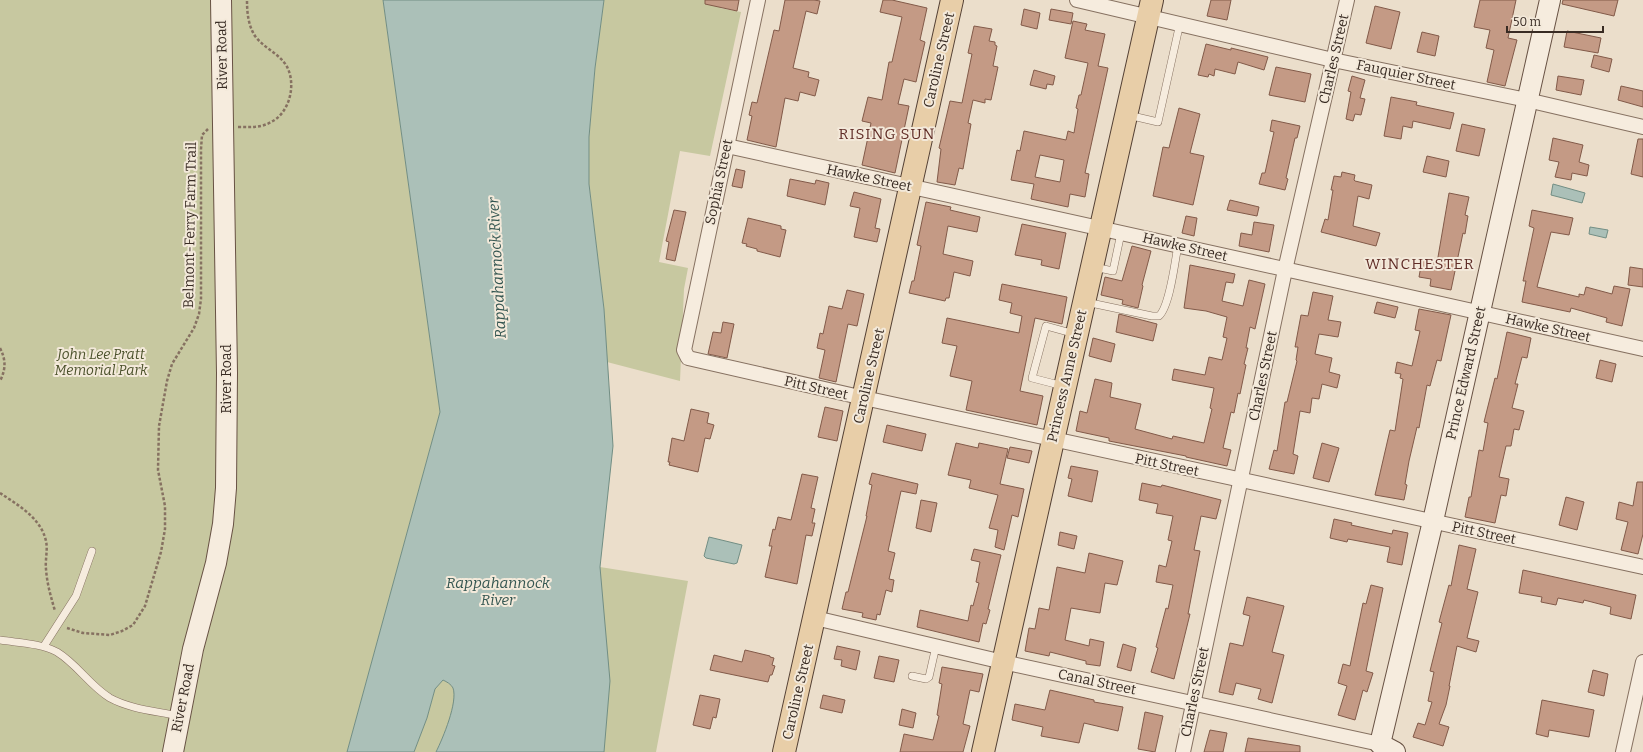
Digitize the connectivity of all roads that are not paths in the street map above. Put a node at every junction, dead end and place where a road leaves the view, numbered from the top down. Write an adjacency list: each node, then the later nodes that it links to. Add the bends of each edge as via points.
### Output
1 (221, 0): 38 (street, River Road, via 227,373 226,488 216,563 193,649)
2 (758, 0): 13 (street, Sophia Street)
3 (952, 0): 14 (main road, Caroline Street)
4 (1077, 0): 7 (street, Fauquier Street)
5 (1347, 0): 9 (street, Charles Street)
6 (1550, 0): 10 (street, Prince Edward Street)
7 (1150, 8): 8 (street, Fauquier Street); 11 (main road, Princess Anne Street)
8 (1180, 24): 9 (street, Fauquier Street); 11 (lane, via 1158,122)
9 (1333, 60): 10 (street, Fauquier Street); 17 (street, Charles Street)
10 (1527, 100): 12 (street, Fauquier Street); 19 (street, Prince Edward Street)
11 (1125, 114): 15 (main road, Princess Anne Street)
12 (1643, 127)
13 (727, 146): 14 (street, Hawke Street); 22 (street, Sophia Street, via 684,350)
14 (911, 187): 15 (street, Hawke Street); 24 (main road, Caroline Street)
15 (1111, 231): 16 (street, Hawke Street); 18 (main road, Princess Anne Street, via 1092,266)
16 (1178, 244): 17 (street, Hawke Street); 18 (lane, via 1165,309 1159,316)
17 (1285, 270): 19 (street, Hawke Street); 26 (street, Charles Street)
18 (1084, 301): 20 (main road, Princess Anne Street)
19 (1480, 312): 21 (street, Hawke Street); 27 (street, Prince Edward Street)
20 (1077, 334): 23 (main road, Princess Anne Street); 23 (lane, via 1046,326 1032,378)
21 (1643, 349)
22 (692, 360): 24 (street, Pitt Street)
23 (1065, 386): 25 (main road, Princess Anne Street)
24 (864, 398): 25 (street, Pitt Street); 30 (main road, Caroline Street)
25 (1053, 440): 26 (street, Pitt Street); 34 (main road, Princess Anne Street)
26 (1241, 480): 27 (street, Pitt Street); 37 (street, Charles Street)
27 (1433, 522): 29 (street, Pitt Street); 39 (street, Prince Edward Street)
28 (92, 551): 32 (lane, via 76,596)
29 (1643, 568)
30 (815, 618): 33 (street, Canal Street); 41 (main road, Caroline Street)
31 (0, 640): 32 (lane)
32 (44, 646): 38 (lane, via 66,659 109,698 122,704)
33 (936, 646): 34 (street, Canal Street); 36 (lane, via 929,677 926,679)
34 (1003, 662): 37 (street, Canal Street); 42 (main road, Princess Anne Street)
35 (1643, 662): 44 (street)
36 (912, 676)
37 (1193, 703): 39 (street, Canal Street); 43 (street, Charles Street)
38 (179, 716): 40 (street, River Road)
39 (1388, 748)
40 (173, 752)
41 (784, 752)
42 (983, 752)
43 (1182, 752)
44 (1623, 752)

